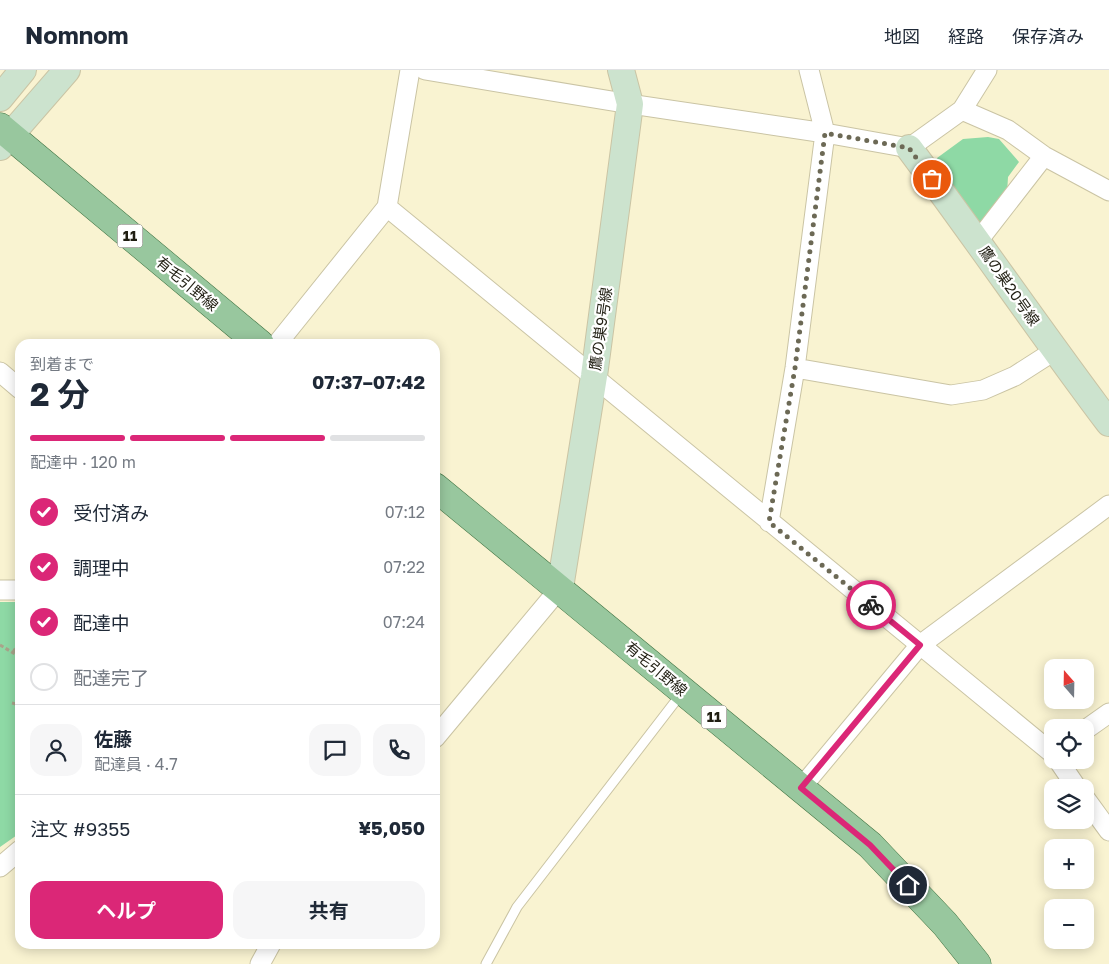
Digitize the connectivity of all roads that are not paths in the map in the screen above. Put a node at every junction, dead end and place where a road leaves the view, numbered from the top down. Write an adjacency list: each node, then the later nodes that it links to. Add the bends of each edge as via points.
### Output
1 (23, 70): 8 (street)
2 (67, 70): 12 (street)
3 (410, 70): 16 (street)
4 (425, 70): 9 (street)
5 (621, 70): 9 (street, 鷹の巣9号線)
6 (809, 70): 11 (street)
7 (987, 70): 10 (street)
8 (0, 98)
9 (630, 104): 11 (street); 23 (street, 鷹の巣9号線)
10 (962, 110): 13 (street); 14 (street, via 1008,130)
11 (825, 133): 13 (street); 21 (street)
12 (3, 137): 18 (main road, 有毛引野線 / 11)
13 (909, 148): 17 (street, 鷹の巣20号線)
14 (1044, 156): 15 (street); 17 (street)
15 (1109, 191)
16 (386, 208): 19 (street); 23 (street)
17 (978, 241): 20 (street, 鷹の巣20号線)
18 (254, 339)
19 (281, 339)
20 (1054, 351): 21 (street, via 1015,376 983,390 951,395); 25 (street, 鷹の巣20号線)
21 (795, 368): 28 (street)
22 (0, 372): 24 (street)
23 (594, 376): 28 (street); 29 (street, 鷹の巣9号線)
24 (15, 385)
25 (1109, 423)
26 (440, 491): 29 (main road, 有毛引野線 / 11)
27 (1109, 505): 32 (street)
28 (769, 522): 32 (street)
29 (560, 588): 33 (main road, 有毛引野線 / 11); 36 (street)
30 (0, 590): 31 (street)
31 (15, 590)
32 (920, 645): 37 (street); 38 (street)
33 (683, 692): 38 (main road, 有毛引野線 / 11); 45 (lane, via 517,907)
34 (1109, 713): 35 (street)
35 (1094, 724)
36 (440, 729)
37 (1044, 746)
38 (801, 788): 46 (main road, 有毛引野線 / 11, via 870,845 945,924)
39 (1094, 810): 40 (street)
40 (1109, 831)
41 (15, 854): 42 (street)
42 (0, 867)
43 (268, 949): 44 (street)
44 (260, 964)
45 (486, 964)
46 (977, 964)

